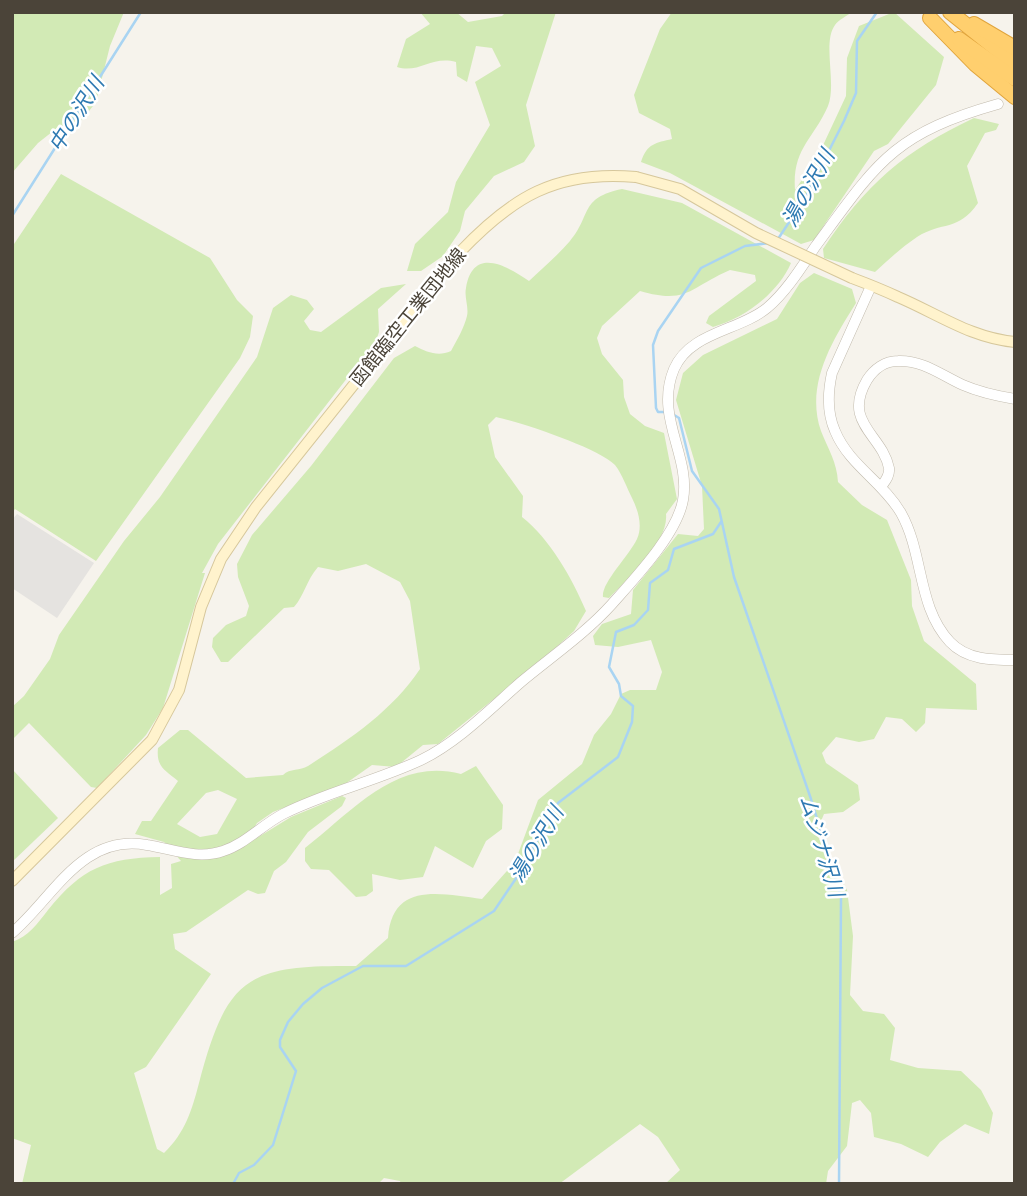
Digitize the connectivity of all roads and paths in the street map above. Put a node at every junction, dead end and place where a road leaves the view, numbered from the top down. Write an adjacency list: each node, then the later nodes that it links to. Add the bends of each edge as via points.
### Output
1 (952, 12): 3 (highway)
2 (927, 15): 3 (highway)
3 (961, 32): 4 (highway); 5 (highway); 6 (highway); 7 (highway)
4 (1015, 48)
5 (1015, 64)
6 (1015, 79)
7 (1015, 97)
8 (998, 104): 15 (street, via 937,123 883,159 765,309 685,352 670,382 668,413 684,487 680,512 672,529 604,613 454,738 422,759 283,814 221,852 191,855 137,843 100,849 64,874)
9 (872, 286): 10 (main road, 函館臨空工業団地線, via 963,330); 12 (street, via 832,373 830,400 841,445); 14 (main road, 函館臨空工業団地線, bridge, via 757,233 680,189 636,177 592,176 547,186 492,218 256,507 220,559 201,607 179,690 157,734)
10 (1015, 342)
11 (1015, 399): 12 (street, via 972,388 913,361 894,361 874,370 859,407 866,430 888,465)
12 (881, 487): 13 (street, via 913,538 938,627 967,654)
13 (1015, 660)
14 (12, 881)
15 (12, 933)

